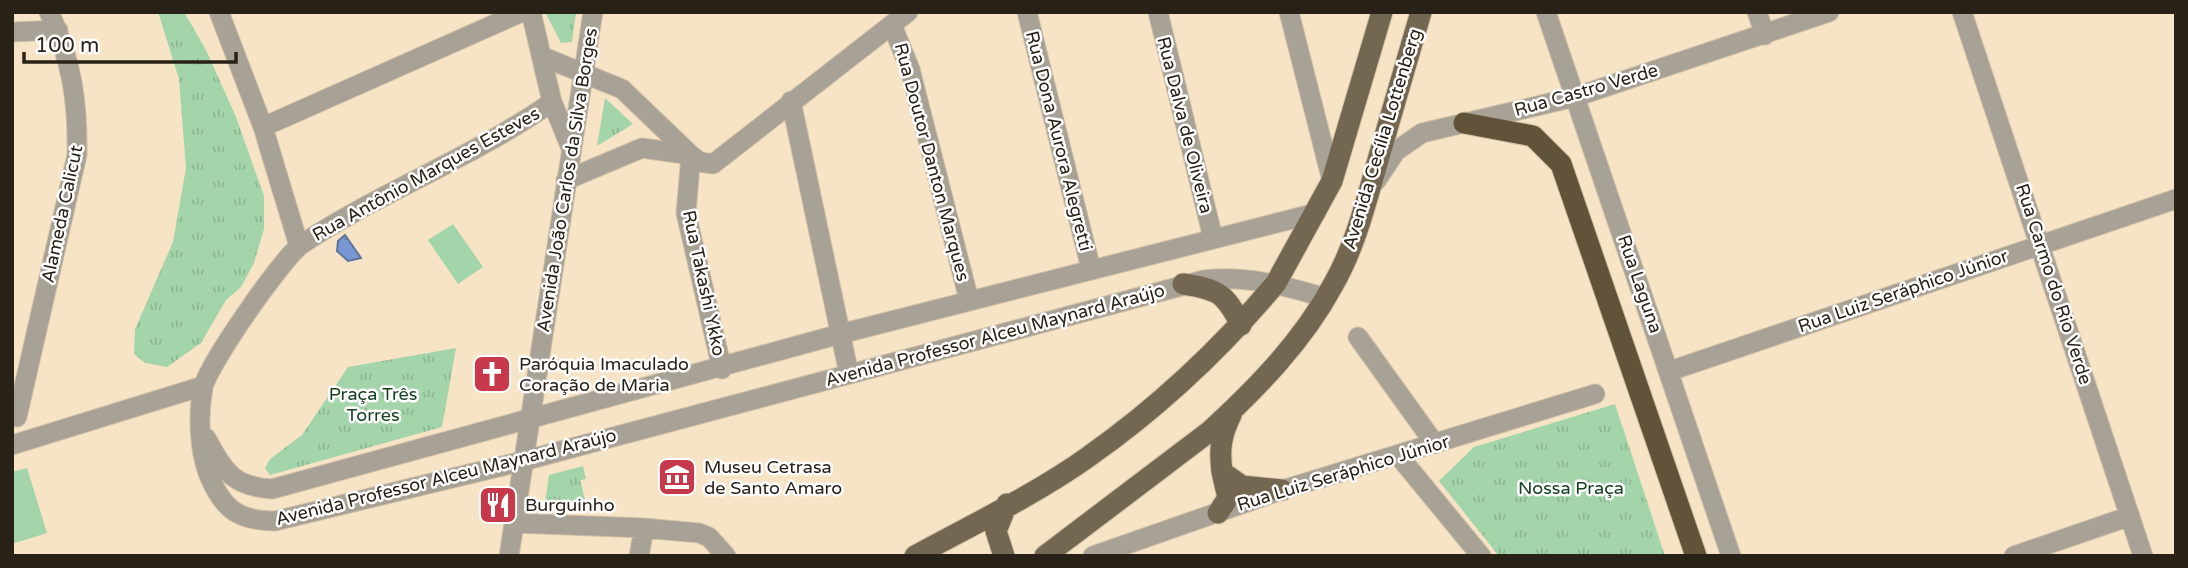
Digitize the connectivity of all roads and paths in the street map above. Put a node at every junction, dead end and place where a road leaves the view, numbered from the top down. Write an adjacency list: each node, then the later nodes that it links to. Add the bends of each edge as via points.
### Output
1 (49, 12): 17 (street, Alameda Calicut)
2 (219, 12): 27 (street)
3 (522, 12): 27 (street)
4 (531, 12): 20 (street)
5 (593, 12): 21 (street, Avenida João Carlos da Silva Borges)
6 (908, 12): 16 (street)
7 (1027, 12): 39 (street, Rua Dona Aurora Alegretti)
8 (1158, 12): 36 (street, Rua Dalva de Oliveira)
9 (1289, 12): 32 (street)
10 (1382, 12): 32 (main road, Avenida Cecília Lottenberg)
11 (1421, 12): 33 (main road, Avenida Cecília Lottenberg)
12 (1546, 12): 22 (street, Rua Laguna)
13 (1757, 12): 19 (street)
14 (1829, 12): 19 (street, Rua Castro Verde)
15 (1962, 12): 37 (street, Rua Carmo do Rio Verde)
16 (892, 25): 23 (street); 43 (street, Rua Doutor Danton Marques, via 910,69)
17 (58, 30): 18 (street); 47 (street, Alameda Calicut, via 72,73 77,155)
18 (12, 32)
19 (1765, 35): 22 (street, Rua Castro Verde)
20 (541, 56): 21 (street); 24 (street)
21 (584, 75): 25 (street, via 611,82); 29 (street, Avenida João Carlos da Silva Borges)
22 (1574, 97): 26 (street, Rua Castro Verde); 50 (street, Rua Laguna)
23 (791, 101): 30 (street, via 719,161 706,164); 45 (street)
24 (552, 102): 29 (street); 38 (street, Rua Antônio Marques Esteves)
25 (657, 120): 28 (street); 30 (street)
26 (1464, 122): 33 (street, Rua Castro Verde, via 1422,133 1403,144); 80 (highway, via 1533,136 1561,164)
27 (262, 127): 38 (street)
28 (642, 148): 30 (street); 31 (street)
29 (571, 149): 31 (street, Avenida João Carlos da Silva Borges)
30 (691, 155): 49 (street, Rua Takashi Ykko, via 686,214)
31 (566, 180): 56 (street, Avenida João Carlos da Silva Borges)
32 (1332, 181): 35 (main road, Avenida Cecília Lottenberg)
33 (1367, 197): 42 (main road, Avenida Cecília Lottenberg)
34 (2176, 200): 37 (street, Rua Luiz Seráphico Júnior)
35 (1316, 213): 36 (street, Avenida Professor Alceu Maynard Araújo); 40 (main road, Avenida Cecília Lottenberg)
36 (1213, 238): 39 (street, Avenida Professor Alceu Maynard Araújo)
37 (2041, 243): 50 (street, Rua Luiz Seráphico Júnior); 67 (street, Rua Carmo do Rio Verde)
38 (299, 246): 52 (street, via 255,302)
39 (1091, 269): 43 (street, Avenida Professor Alceu Maynard Araújo)
40 (1276, 283): 41 (street, Avenida Professor Alceu Maynard Araújo, via 1226,278); 42 (street, Avenida Professor Alceu Maynard Araújo); 44 (main road, Avenida Cecília Lottenberg)
41 (1183, 284): 44 (main road, via 1222,295); 51 (street, Avenida Professor Alceu Maynard Araújo)
42 (1326, 298): 54 (main road, Avenida Cecília Lottenberg, via 1297,339)
43 (969, 300): 45 (street, Avenida Professor Alceu Maynard Araújo)
44 (1241, 325): 65 (main road, Avenida Cecília Lottenberg, via 1176,389 1086,459)
45 (840, 334): 49 (street, Avenida Professor Alceu Maynard Araújo); 51 (street)
46 (1358, 337): 57 (street)
47 (32, 348): 48 (street); 55 (street, Alameda Calicut)
48 (12, 353)
49 (722, 369): 56 (street, Avenida Professor Alceu Maynard Araújo)
50 (1670, 371): 81 (street, Rua Laguna)
51 (849, 374): 60 (street, Avenida Professor Alceu Maynard Araújo)
52 (203, 386): 58 (street); 62 (street, Avenida Professor Alceu Maynard Araújo, via 201,428)
53 (1595, 394): 57 (street, Rua Luiz Seráphico Júnior)
54 (1235, 409): 61 (main road, via 1219,447); 72 (main road, Avenida Cecília Lottenberg)
55 (17, 417)
56 (529, 418): 60 (street, Avenida João Carlos da Silva Borges); 63 (street, Avenida Professor Alceu Maynard Araújo, via 272,489)
57 (1434, 444): 59 (street, Rua Luiz Seráphico Júnior)
58 (12, 445)
59 (1398, 455): 64 (street, Rua Luiz Seráphico Júnior); 79 (street)
60 (523, 461): 68 (street, Avenida Professor Alceu Maynard Araújo, via 275,521); 69 (street, Avenida João Carlos da Silva Borges)
61 (1222, 472): 64 (main road, via 1242,486); 66 (main road, via 1228,498)
62 (218, 475): 63 (street, Avenida Professor Alceu Maynard Araújo); 68 (street, Avenida Professor Alceu Maynard Araújo, via 225,506)
63 (252, 488): 68 (street, via 248,502)
64 (1282, 490): 66 (street, Rua Luiz Seráphico Júnior)
65 (1007, 504): 71 (main road, Avenida Cecília Lottenberg); 77 (main road, via 996,531)
66 (1217, 513): 78 (street, Rua Luiz Seráphico Júnior)
67 (2130, 516): 82 (street); 83 (street, Rua Carmo do Rio Verde)
68 (254, 521)
69 (514, 523): 70 (street); 73 (street, Avenida João Carlos da Silva Borges)
70 (644, 528): 74 (street); 75 (street, via 699,533)
71 (932, 549): 76 (main road, Avenida Cecília Lottenberg)
72 (1046, 554)
73 (509, 556)
74 (639, 556)
75 (726, 556)
76 (915, 556)
77 (1004, 556)
78 (1093, 556)
79 (1481, 556)
80 (1696, 556)
81 (1731, 556)
82 (2014, 556)
83 (2143, 556)

